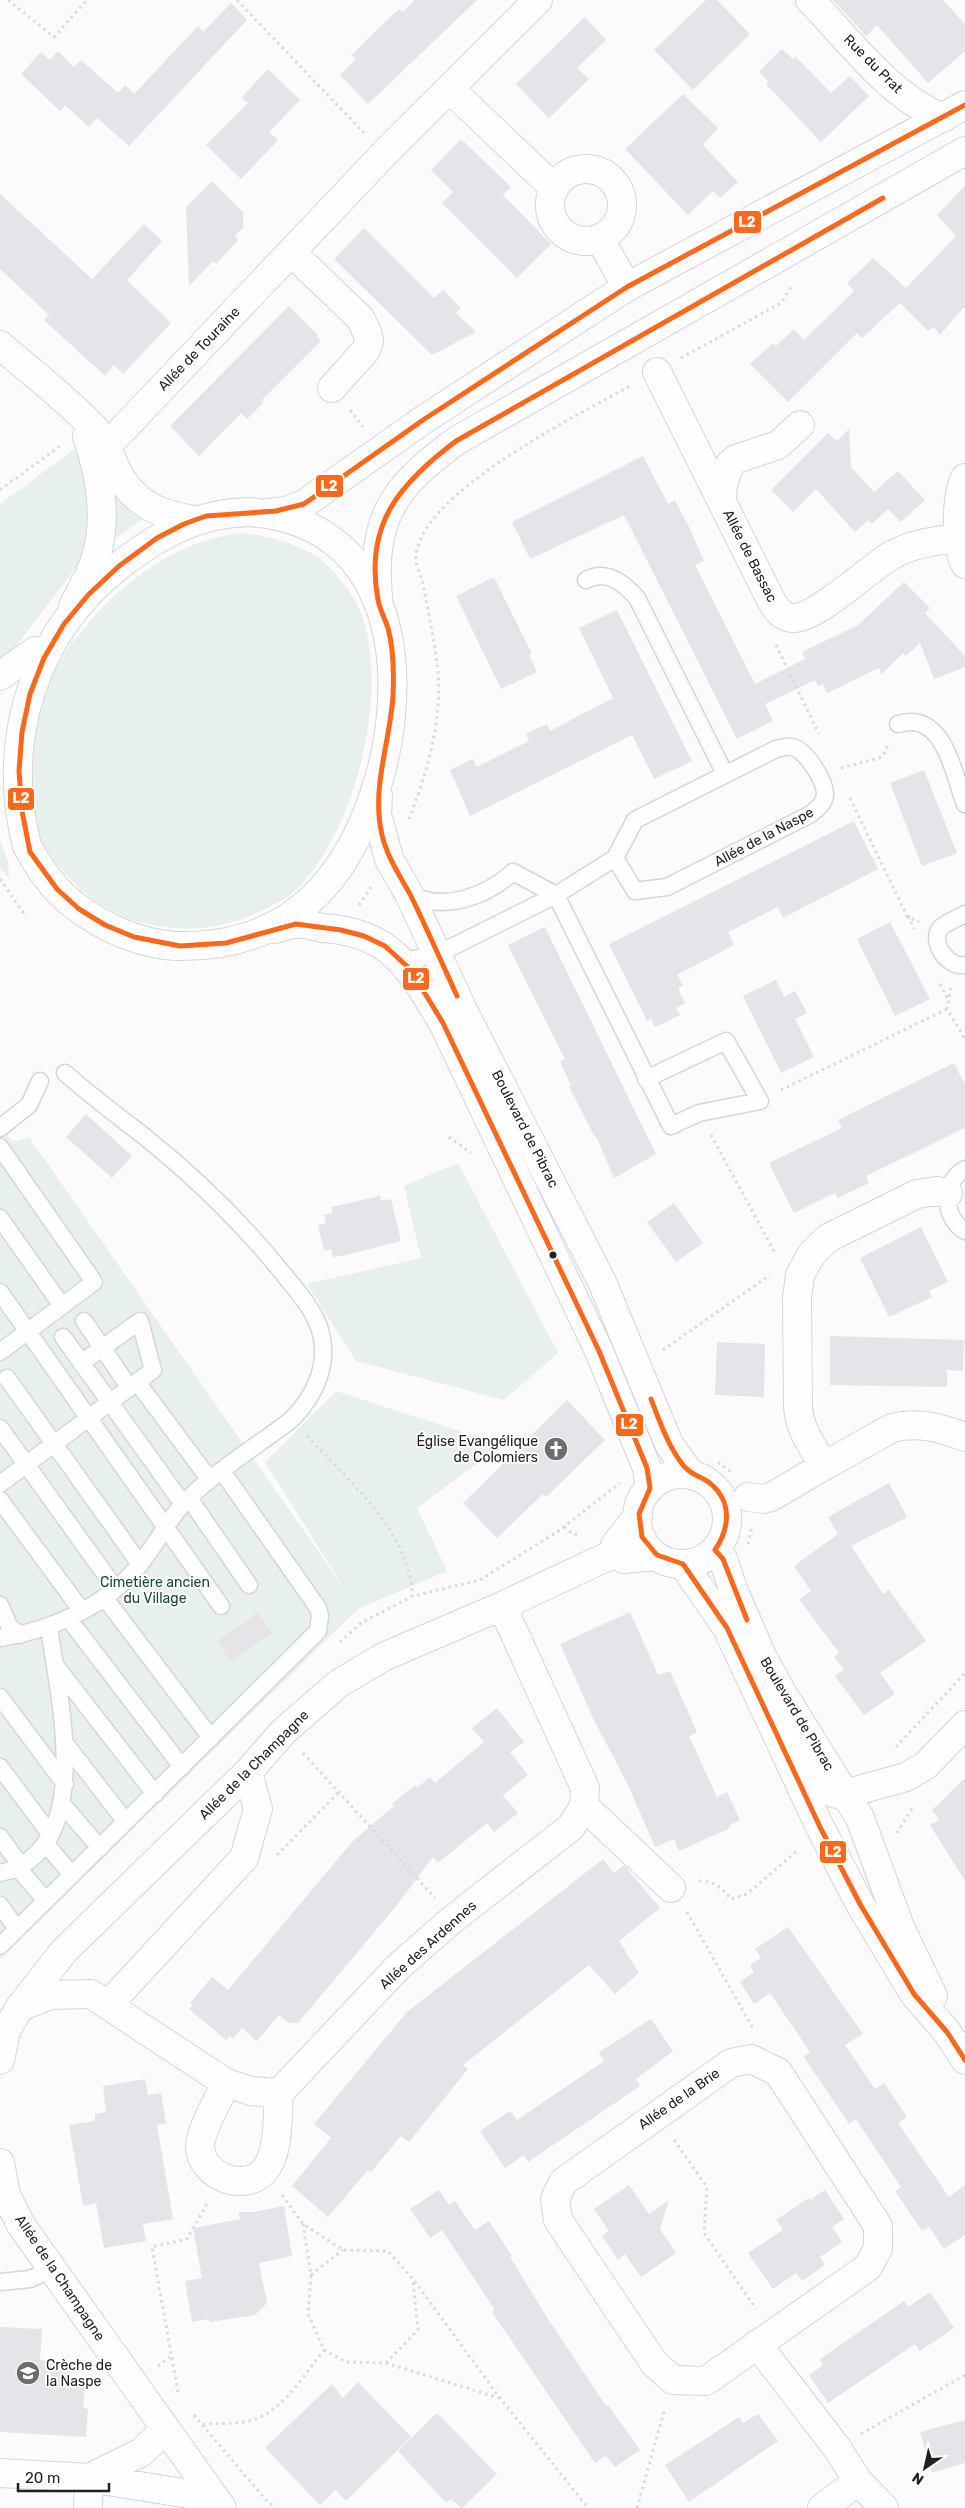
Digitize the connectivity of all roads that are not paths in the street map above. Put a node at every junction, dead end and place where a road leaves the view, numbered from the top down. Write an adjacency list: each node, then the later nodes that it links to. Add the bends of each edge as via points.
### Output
1 (538, 0): 3 (street, Allée de Touraine)
2 (810, 0): 4 (street, Rue du Prat, via 911,101)
3 (450, 89): 6 (street); 8 (street, Allée de Touraine)
4 (954, 111): 9 (street)
5 (965, 151): 23 (street, via 433,458 400,491 387,514 379,536 376,562)
6 (554, 188): 7 (street, via 550,207 563,232 580,241); 7 (street, via 567,174 584,169 610,178 621,193 622,211 615,228)
7 (600, 239): 9 (street)
8 (291, 252): 12 (street, via 360,318 368,332 366,350); 15 (street, Allée de Touraine)
9 (627, 287): 18 (street, via 423,420 304,504 287,511)
10 (0, 345): 13 (street)
11 (657, 372): 17 (street, Allée de Bassac)
12 (332, 388)
13 (77, 412): 15 (street); 24 (street, via 95,461 102,522 98,553)
14 (800, 425): 17 (street, via 778,445 730,464 723,484)
15 (107, 446): 19 (street, via 130,490 168,516)
16 (965, 478): 20 (street, via 960,490)
17 (722, 501): 20 (street, Allée de Bassac, via 772,602 780,613 790,618 802,617 824,605 900,551 938,540)
18 (267, 513): 19 (street, via 226,513); 23 (street, via 287,518 333,542 359,567)
19 (194, 520): 24 (street, via 170,530 141,549)
20 (958, 539): 21 (street)
21 (965, 564)
22 (586, 580): 28 (lane, via 593,576 608,577 621,582 636,598)
23 (378, 601): 29 (street, via 388,631 393,671 390,728)
24 (73, 608): 25 (street)
25 (49, 638): 26 (street); 31 (street, via 20,689 8,733 4,774)
26 (0, 676)
27 (898, 724): 30 (lane, via 919,722 933,729 941,741)
28 (725, 774): 32 (lane, Allée de la Naspe, via 635,820); 32 (lane, Allée de la Naspe, via 787,746 799,750 811,763 825,794 820,807 814,811 667,887 635,891)
29 (379, 779): 33 (street, Boulevard de Pibrac, via 377,814 382,837 389,859); 36 (street, via 357,838 331,879 295,913)
30 (965, 804)
31 (6, 807): 36 (street, via 48,880 63,897 102,924 139,940 176,946 228,942)
32 (616, 858): 34 (lane)
33 (409, 894): 34 (lane, via 436,903 462,900 491,887 513,872); 37 (street, Boulevard de Pibrac)
34 (556, 895): 37 (lane); 41 (lane)
35 (965, 914): 39 (lane, via 940,929 938,934 948,959)
36 (258, 933): 38 (street, Boulevard de Pibrac, via 297,924 342,929 376,940)
37 (438, 954): 38 (lane); 66 (street, Boulevard de Pibrac, via 464,1012 602,1282 669,1444)
38 (403, 962): 68 (street, Boulevard de Pibrac, via 443,1023 599,1351 647,1468)
39 (960, 965)
40 (65, 1073): 67 (lane, via 198,1184 246,1232 304,1300 320,1328 324,1356 312,1394 291,1420)
41 (646, 1079): 41 (lane, via 671,1126 699,1113 760,1101 726,1041)
42 (40, 1081): 43 (lane, via 29,1105)
43 (0, 1128)
44 (0, 1147): 50 (lane, via 94,1282)
45 (965, 1169): 46 (lane, via 952,1181)
46 (948, 1193): 48 (lane, via 952,1218); 65 (street, via 937,1190 917,1194 828,1238 811,1255 800,1275 796,1298 798,1414 805,1434)
47 (0, 1218): 50 (lane)
48 (965, 1231)
49 (0, 1292): 52 (lane)
50 (62, 1306): 52 (lane)
51 (84, 1322): 54 (lane)
52 (28, 1331): 55 (lane); 60 (lane)
53 (63, 1337): 56 (lane)
54 (102, 1348): 56 (lane); 58 (lane); 58 (lane, via 140,1321 153,1370)
55 (0, 1352)
56 (81, 1363): 59 (lane)
57 (7, 1378): 63 (lane)
58 (133, 1385): 59 (lane); 67 (lane)
59 (109, 1403): 60 (lane); 72 (lane)
60 (89, 1417): 63 (lane); 74 (lane)
61 (0, 1428): 64 (lane)
62 (965, 1437): 65 (street, via 937,1427 904,1425 892,1428)
63 (54, 1444): 64 (lane); 78 (lane)
64 (26, 1465): 69 (lane); 81 (lane)
65 (824, 1466): 70 (street)
66 (691, 1475): 68 (street, via 676,1474); 75 (street, via 716,1489 724,1502 728,1516 725,1534)
67 (216, 1476): 72 (lane); 93 (lane, via 318,1608 320,1616 318,1631 311,1639)
68 (638, 1483): 73 (street, via 641,1501)
69 (0, 1484)
70 (759, 1497)
71 (0, 1500): 85 (lane)
72 (186, 1501): 74 (lane); 80 (lane)
73 (638, 1516): 76 (street, via 615,1545); 77 (street, via 639,1531 645,1545)
74 (167, 1526): 78 (lane); 82 (lane)
75 (715, 1550): 79 (street, via 695,1563); 100 (street, Boulevard de Pibrac, via 723,1559 755,1639 781,1691)
76 (615, 1553): 77 (street, via 624,1559); 83 (street, Allée de la Champagne)
77 (656, 1556): 79 (street)
78 (140, 1564): 81 (lane)
79 (683, 1564): 91 (street, Boulevard de Pibrac, via 728,1628)
80 (249, 1584)
81 (109, 1592): 85 (lane); 93 (lane)
82 (221, 1606)
83 (502, 1606): 97 (street, Allée de la Champagne, via 383,1657 338,1684 283,1732); 102 (street, via 585,1788)
84 (0, 1608): 87 (lane, via 10,1626)
85 (75, 1615): 86 (lane); 96 (lane)
86 (49, 1627): 87 (lane); 89 (lane)
87 (20, 1635): 88 (lane)
88 (0, 1638)
89 (54, 1664): 94 (lane); 99 (lane)
90 (0, 1697): 98 (lane)
91 (760, 1700): 100 (street, Boulevard de Pibrac, via 783,1725 820,1785 834,1794); 117 (street, Boulevard de Pibrac, via 860,1904 914,1994)
92 (965, 1725): 100 (street, via 926,1765 906,1777)
93 (211, 1738): 96 (lane)
94 (64, 1742): 98 (lane); 103 (lane)
95 (0, 1767): 105 (lane)
96 (182, 1767): 99 (lane)
97 (248, 1772): 115 (street, via 258,1810 244,1858); 116 (street, Allée de la Champagne, via 64,1951)
98 (65, 1784): 101 (lane)
99 (155, 1794): 103 (lane)
100 (846, 1794): 117 (street, Boulevard de Pibrac, via 860,1818 893,1909)
101 (62, 1804): 105 (lane); 106 (lane)
102 (584, 1806): 110 (street); 121 (street, Allée des Ardennes, via 571,1827 453,1919 399,1966)
103 (126, 1822): 106 (lane)
104 (0, 1837): 107 (lane)
105 (47, 1838): 107 (lane); 109 (lane)
106 (100, 1848): 109 (lane)
107 (20, 1867): 108 (lane); 111 (lane)
108 (0, 1873)
109 (72, 1875): 111 (lane)
110 (672, 1888)
111 (46, 1901): 113 (lane)
112 (0, 1905): 113 (lane)
113 (17, 1929): 114 (lane)
114 (0, 1946)
115 (108, 2005): 116 (street, via 91,1994 71,1993 50,1995); 120 (street)
116 (20, 2007): 118 (street, Allée de la Champagne, via 6,2032)
117 (947, 2032): 119 (street, Boulevard de Pibrac)
118 (0, 2060)
119 (965, 2060)
120 (226, 2083): 121 (street, via 251,2091); 121 (street, via 202,2134 200,2147 203,2159 212,2171 239,2182 253,2180 264,2171 272,2155)
121 (279, 2093)
122 (0, 2164): 123 (street, Allée de la Champagne, via 6,2195 21,2225)
123 (52, 2270): 124 (lane, via 30,2279); 126 (street, Allée de la Champagne)
124 (0, 2282)
125 (765, 2339): 125 (street, Allée de la Brie, via 868,2267 878,2248 878,2226 778,2072 751,2059 731,2063 656,2115 563,2182 555,2199 558,2220 654,2362 673,2380 706,2381); 129 (street)
126 (165, 2429): 128 (street, via 142,2452); 130 (street, Allée de la Champagne)
127 (0, 2473): 128 (street)
128 (89, 2478): 130 (street); 131 (street)
129 (858, 2481): 132 (street); 133 (street)
130 (219, 2503)
131 (88, 2508)
132 (822, 2508)
133 (884, 2508)

